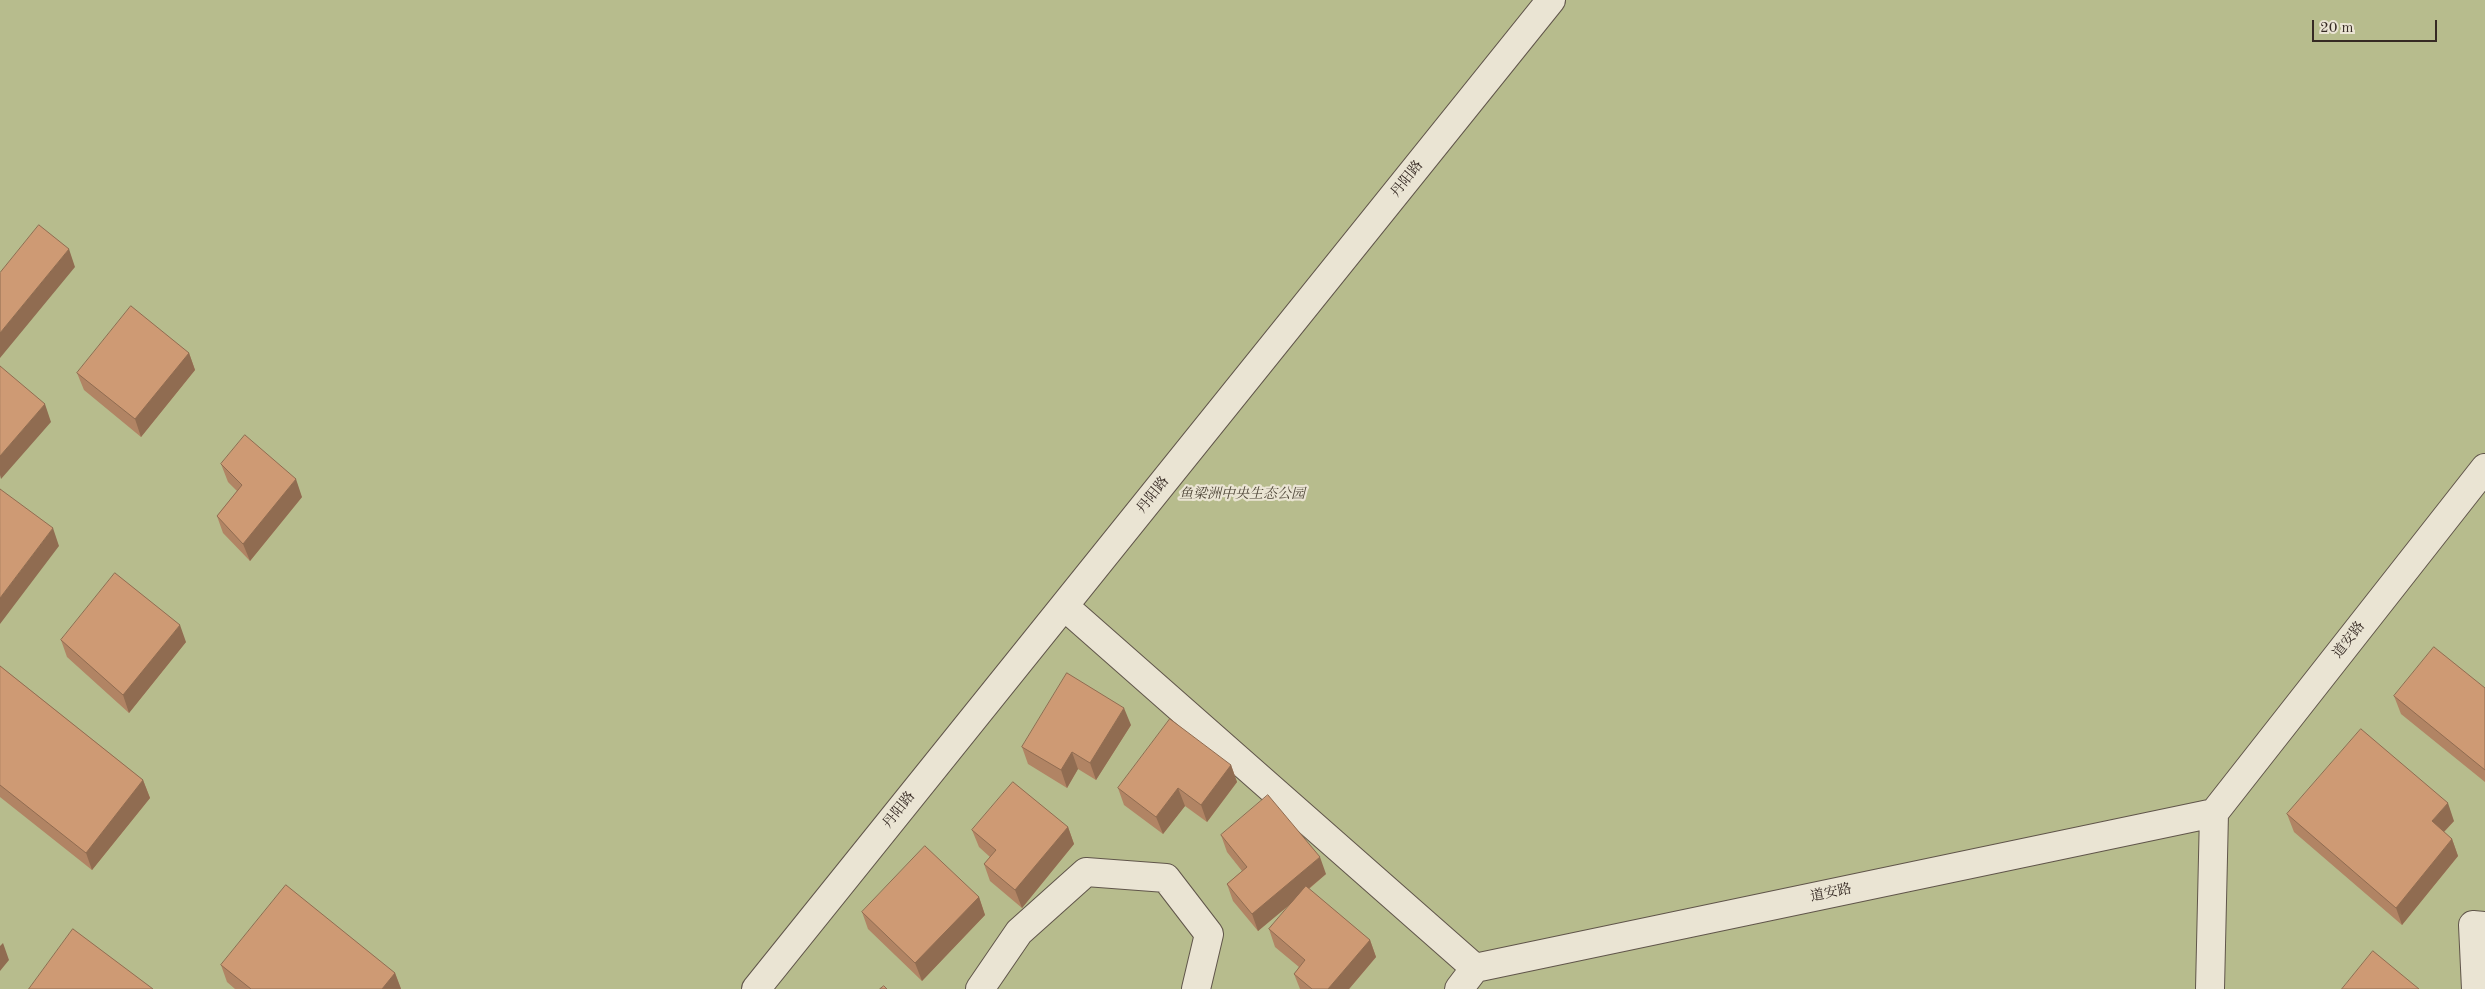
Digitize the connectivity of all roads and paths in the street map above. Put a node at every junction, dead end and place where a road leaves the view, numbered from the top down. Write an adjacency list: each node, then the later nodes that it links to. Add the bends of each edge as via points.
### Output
1 (1551, 0): 3 (street, 丹阳路)
2 (2485, 468): 4 (street, 道安路)
3 (1064, 606): 6 (street); 7 (street, 丹阳路)
4 (2214, 813): 6 (street, 道安路); 11 (street)
5 (2485, 926): 12 (street, via 2473,925)
6 (1475, 968): 10 (street)
7 (756, 989)
8 (980, 989): 9 (street, via 1020,932 1086,872 1166,878 1209,934)
9 (1196, 989)
10 (1459, 989)
11 (2210, 989)
12 (2476, 989)

